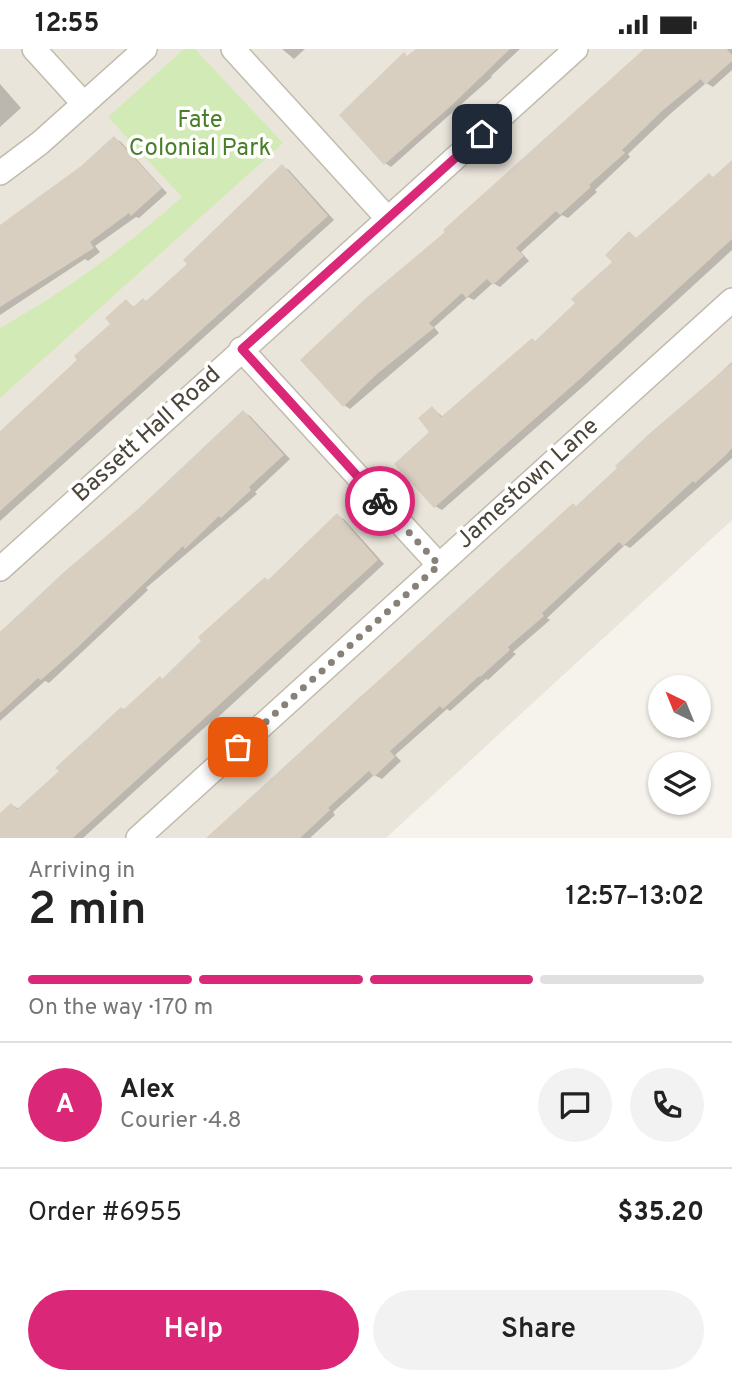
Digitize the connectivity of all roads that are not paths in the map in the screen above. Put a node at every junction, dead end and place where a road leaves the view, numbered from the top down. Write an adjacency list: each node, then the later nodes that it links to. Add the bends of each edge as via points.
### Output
1 (34, 49): 5 (street)
2 (145, 49): 5 (street)
3 (233, 49): 7 (street)
4 (576, 49): 7 (street, Bassett Hall Road)
5 (84, 104): 6 (street)
6 (0, 173)
7 (388, 219): 9 (street, Bassett Hall Road)
8 (732, 300): 10 (street, Jamestown Lane)
9 (242, 349): 10 (street); 11 (street, Bassett Hall Road)
10 (439, 565): 12 (street, Jamestown Lane)
11 (0, 569)
12 (138, 838)

